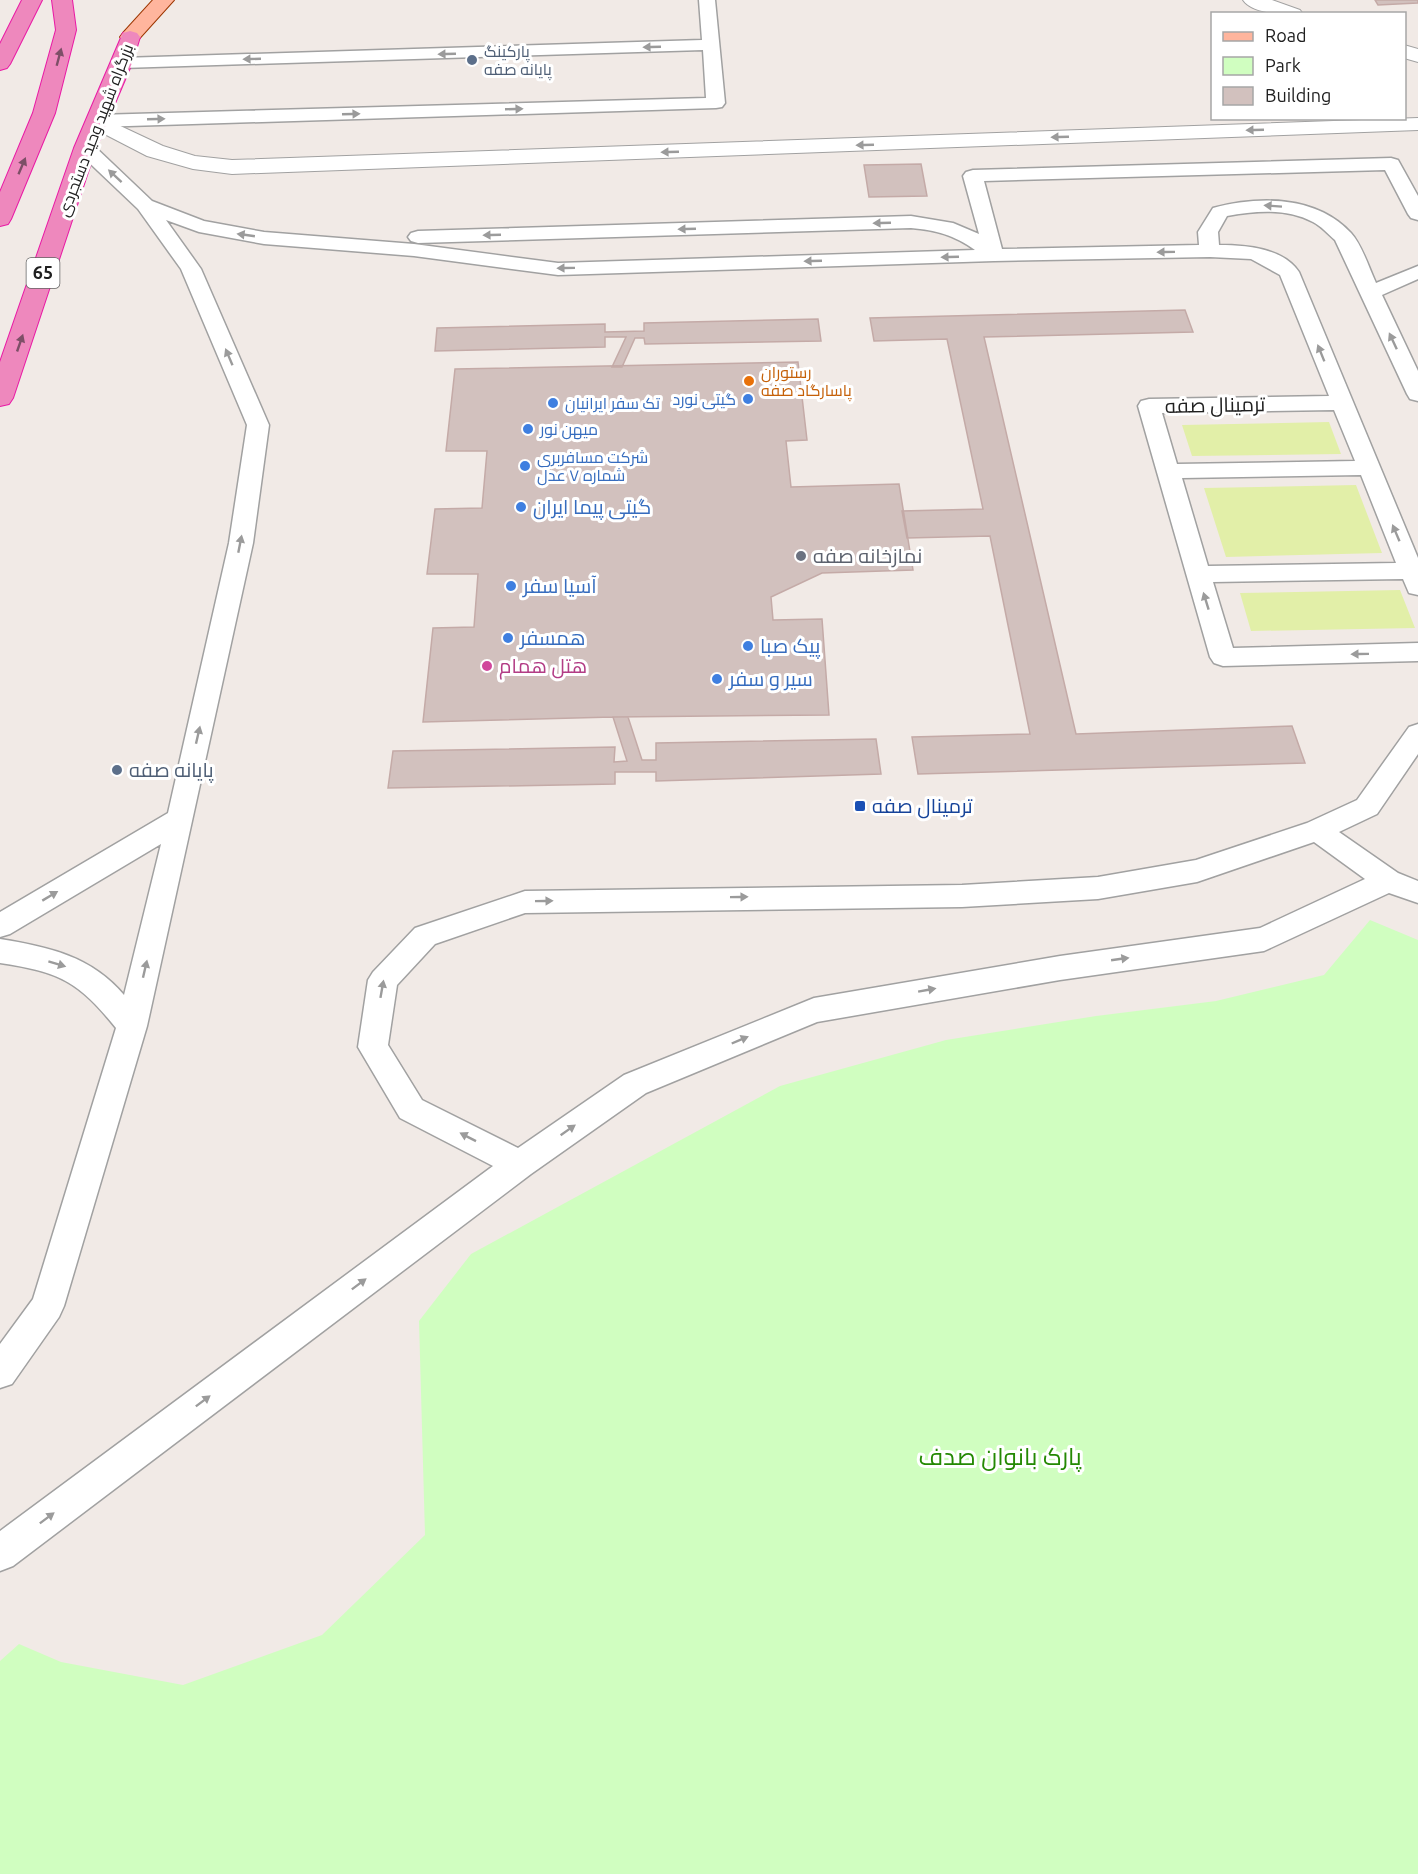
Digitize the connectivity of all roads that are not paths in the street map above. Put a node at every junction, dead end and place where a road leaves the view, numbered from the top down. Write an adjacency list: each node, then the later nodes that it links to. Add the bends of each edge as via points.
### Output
1 (32, 0): 11 (highway)
2 (62, 0): 17 (highway, one-way to 2, via 44,113 66,30)
3 (148, 0): 8 (main road, بزرگراه شهید وحید دستجردی / 65)
4 (165, 0): 8 (main road)
5 (706, 0): 9 (lane)
6 (1253, 0): 7 (street)
7 (1287, 12)
8 (130, 37): 10 (highway, بزرگراه شهید وحید دستجردی / 65)
9 (710, 45): 10 (lane, one-way to 10); 12 (lane, one-way to 9, via 716,103)
10 (122, 63): 12 (highway, بزرگراه شهید وحید دستجردی / 65)
11 (0, 64)
12 (98, 121): 13 (street, one-way to 12, via 232,167 193,162 155,151); 14 (highway, بزرگراه شهید وحید دستجردی / 65)
13 (1418, 124)
14 (85, 148): 15 (lane, one-way to 14); 24 (highway, بزرگراه شهید وحید دستجردی / 65, one-way to 14)
15 (145, 205): 18 (lane, one-way to 15, via 264,238 199,226); 32 (lane, one-way to 15, via 241,543 258,425 192,269)
16 (1418, 214): 20 (lane, via 1391,164 973,176)
17 (0, 219)
18 (305, 240): 20 (lane, one-way to 18, via 558,269); 20 (lane, one-way to 18, via 957,228 911,222)
19 (1210, 251): 20 (lane, one-way to 20); 22 (lane, one-way to 19, via 1344,237 1321,218 1291,208 1255,205 1220,212 1208,232); 25 (lane, one-way to 19, via 1289,272 1272,258 1243,251)
20 (994, 255)
21 (1418, 272): 22 (lane)
22 (1371, 292): 23 (lane, one-way to 22)
23 (1418, 394)
24 (0, 398)
25 (1341, 403): 26 (lane); 27 (lane, ترمینال صفه, via 1149,406)
26 (1369, 468): 27 (lane); 29 (lane, one-way to 26)
27 (1168, 471): 28 (lane, ترمینال صفه)
28 (1198, 574): 29 (lane); 30 (lane, ترمینال صفه, one-way to 28, via 1223,657)
29 (1415, 579)
30 (1418, 652)
31 (1418, 734): 33 (lane, via 1367,807)
32 (180, 819): 36 (lane, one-way to 32); 38 (lane, one-way to 32)
33 (1317, 830): 34 (lane); 39 (lane, one-way to 33, via 411,1109 373,1047 383,980 424,936 525,902 962,896 1098,888 1197,871)
34 (1388, 881): 35 (lane); 39 (lane, one-way to 34, via 635,1084 814,1010 1060,968 1264,939)
35 (1418, 892)
36 (0, 926)
37 (0, 951): 38 (lane, one-way to 38, via 68,967 100,988)
38 (132, 1026): 40 (lane, via 47,1306)
39 (520, 1164): 41 (lane, one-way to 39)
40 (0, 1372)
41 (0, 1553)

